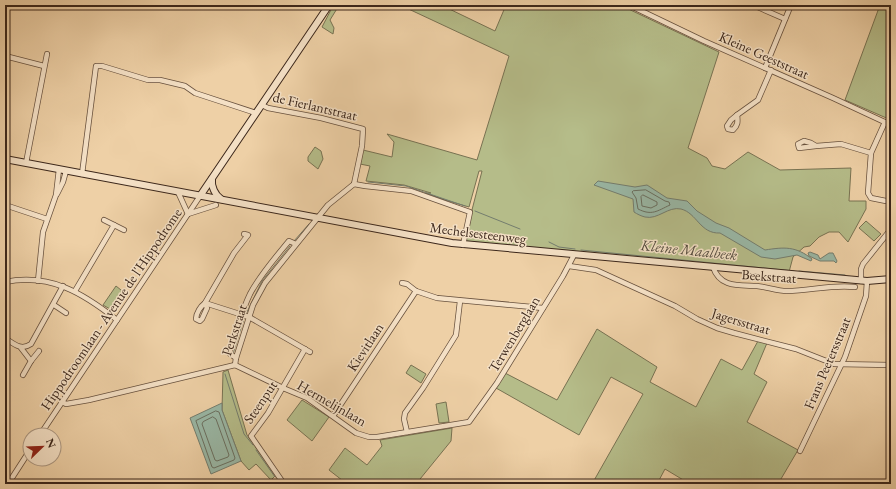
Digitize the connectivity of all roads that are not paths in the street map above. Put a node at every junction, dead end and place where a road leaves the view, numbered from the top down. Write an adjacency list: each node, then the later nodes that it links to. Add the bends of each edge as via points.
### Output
1 (329, 5): 11 (main road)
2 (629, 5): 9 (street, Kleine Geeststraat)
3 (753, 5): 5 (street)
4 (791, 5): 5 (street)
5 (785, 19): 9 (street)
6 (47, 54): 8 (street)
7 (5, 56): 8 (street)
8 (44, 66): 19 (street)
9 (765, 68): 10 (street, Kleine Geeststraat)
10 (771, 70): 13 (street, via 758,100); 14 (street, Kleine Geeststraat)
11 (262, 105): 12 (main road); 23 (street, de Fierlantstraat, via 363,129)
12 (256, 113): 21 (street, via 195,93 186,86 148,80 96,66); 22 (main road)
13 (737, 115)
14 (885, 122): 15 (street, Kleine Geeststraat); 17 (street)
15 (891, 125)
16 (816, 146): 17 (street, via 841,144)
17 (871, 153): 27 (street, via 869,196)
18 (5, 159): 19 (main road, Mechelsesteenweg)
19 (26, 163): 20 (main road, Mechelsesteenweg)
20 (62, 170): 21 (main road, Mechelsesteenweg); 32 (street, via 63,182)
21 (82, 174): 24 (main road, Mechelsesteenweg)
22 (212, 178): 25 (main road); 26 (main road, via 216,195)
23 (354, 184): 31 (street, Perkstraat, via 330,203); 39 (street, via 411,191 470,212)
24 (178, 192): 25 (main road, Mechelsesteenweg); 30 (street)
25 (200, 196): 26 (main road, Mechelsesteenweg); 30 (street, Hippodroomlaan - Avenue de l'Hippodrome)
26 (226, 200): 31 (main road, Mechelsesteenweg)
27 (891, 202)
28 (5, 205): 32 (street)
29 (216, 205): 30 (street)
30 (188, 214): 58 (street, Hippodroomlaan - Avenue de l'Hippodrome)
31 (317, 218): 38 (street, Perkstraat); 39 (main road, Mechelsesteenweg)
32 (47, 219): 44 (street, via 43,232)
33 (104, 220): 34 (street)
34 (114, 225): 36 (street); 50 (street)
35 (891, 229): 45 (street, Frans Peetersstraat, via 863,264 861,269)
36 (124, 230)
37 (244, 234): 56 (street, via 248,235 234,253 205,303)
38 (296, 244): 56 (street, via 289,242 271,263 250,295); 57 (street, Perkstraat, via 265,282)
39 (463, 245): 40 (main road, Mechelsesteenweg)
40 (574, 255): 41 (street, Terwenberglaan); 42 (main road, Mechelsesteenweg)
41 (569, 266): 54 (street, Terwenberglaan); 66 (street, Jagersstraat, via 596,270 717,328 796,348 834,364)
42 (713, 268): 45 (main road, Mechelsesteenweg, via 818,280); 49 (street, Beekstraat, via 716,276 735,285 789,291)
43 (891, 279): 45 (main road, Mechelsesteenweg)
44 (38, 281): 46 (street); 48 (street)
45 (864, 281): 66 (street, Frans Peetersstraat, via 866,296)
46 (5, 282)
47 (402, 284): 51 (street, via 407,284)
48 (63, 286): 50 (street); 53 (street)
49 (855, 287)
50 (75, 291): 58 (street)
51 (416, 291): 52 (street, via 437,298); 73 (street, Kievitlaan)
52 (460, 301): 54 (street); 77 (street, via 456,334 406,413)
53 (54, 305): 55 (street); 60 (street, via 34,341)
54 (543, 308): 75 (street, Terwenberglaan)
55 (66, 313)
56 (241, 315): 57 (street); 64 (street, via 229,353)
57 (249, 318): 61 (street); 64 (street, Perkstraat)
58 (117, 320): 71 (street, Hippodroomlaan - Avenue de l'Hippodrome)
59 (5, 338): 60 (street)
60 (21, 348): 65 (street)
61 (305, 349): 63 (street); 70 (street, Steenput)
62 (39, 351): 65 (street)
63 (310, 352)
64 (236, 358): 67 (street, Perkstraat)
65 (31, 361): 69 (street)
66 (841, 364): 68 (street, Jagersstraat); 78 (street, Frans Peetersstraat)
67 (235, 365): 70 (street, Hermelijnlaan); 71 (street, Perkstraat, via 89,400 66,404)
68 (891, 366)
69 (23, 375)
70 (283, 388): 73 (street, Hermelijnlaan, via 307,398); 81 (street, Steenput, via 250,436)
71 (62, 402): 74 (street, Hippodroomlaan - Avenue de l'Hippodrome)
72 (47, 414): 74 (street)
73 (333, 416): 77 (street, Hermelijnlaan, via 356,434 369,437)
74 (52, 417): 76 (street, Hippodroomlaan - Avenue de l'Hippodrome)
75 (470, 422): 77 (street, Hermelijnlaan)
76 (45, 427)
77 (406, 432)
78 (800, 451)
79 (22, 462): 80 (street)
80 (8, 484)
81 (284, 484)

